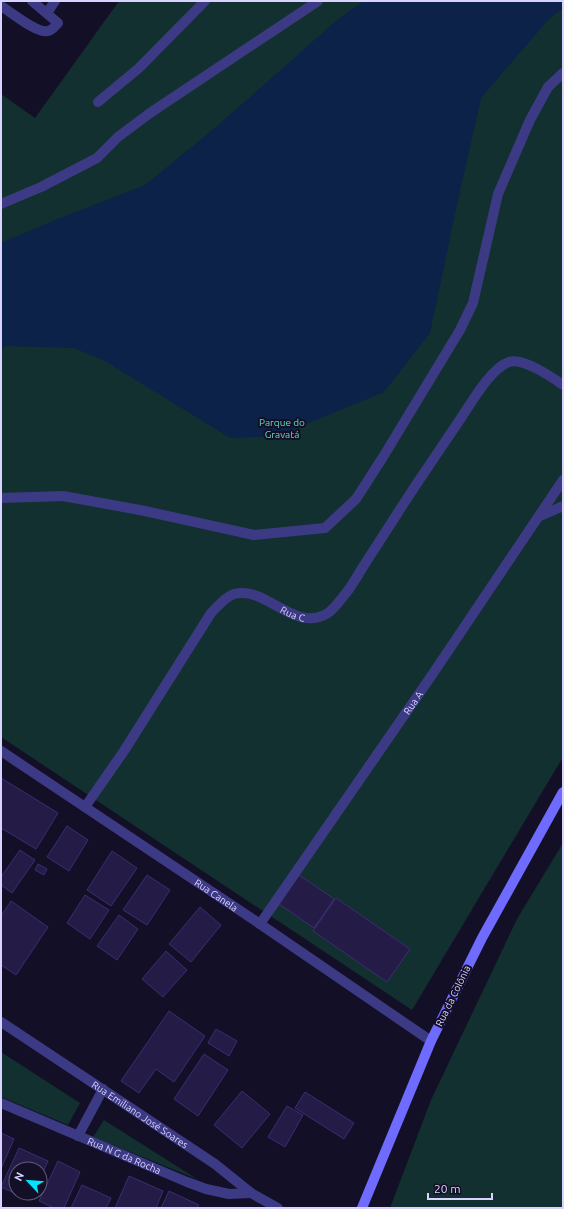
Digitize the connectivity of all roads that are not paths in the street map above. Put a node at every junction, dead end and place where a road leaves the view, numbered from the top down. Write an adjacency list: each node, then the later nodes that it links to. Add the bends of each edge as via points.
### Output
1 (32, 1): 6 (street)
2 (55, 1): 6 (street)
3 (205, 1): 8 (street, via 139,68)
4 (318, 1): 9 (street, via 150,113 118,137 97,158)
5 (1, 6): 6 (street, via 42,31 49,31 58,23)
6 (47, 13)
7 (563, 73): 12 (street, via 548,86 530,120 498,194 473,303 460,330 356,499 325,528 254,535 63,496)
8 (98, 102)
9 (1, 204)
10 (563, 385): 17 (street, Rua C, via 524,362 509,362 499,368 486,381 347,592 329,612 320,617 300,617 258,596 241,593 233,594 222,601 211,613 124,751)
11 (563, 480): 14 (street, Rua A)
12 (1, 498)
13 (563, 506): 14 (street)
14 (538, 517): 18 (street, Rua A)
15 (1, 751): 17 (street, Rua Canela)
16 (563, 792): 20 (main road, Rua da Colônia, via 482,938)
17 (85, 807): 18 (street, Rua Canela)
18 (260, 924): 20 (street, Rua Canela)
19 (1, 1022): 21 (street, Rua Emiliano José Soares)
20 (431, 1041): 26 (main road, Rua da Colônia)
21 (103, 1089): 23 (street); 24 (street, Rua Emiliano José Soares, via 215,1164)
22 (1, 1103): 23 (street, Rua N G da Rocha)
23 (78, 1136): 24 (street, Rua N G da Rocha, via 206,1189 228,1194)
24 (251, 1193): 25 (street, Rua Emiliano José Soares)
25 (278, 1208)
26 (362, 1208)

